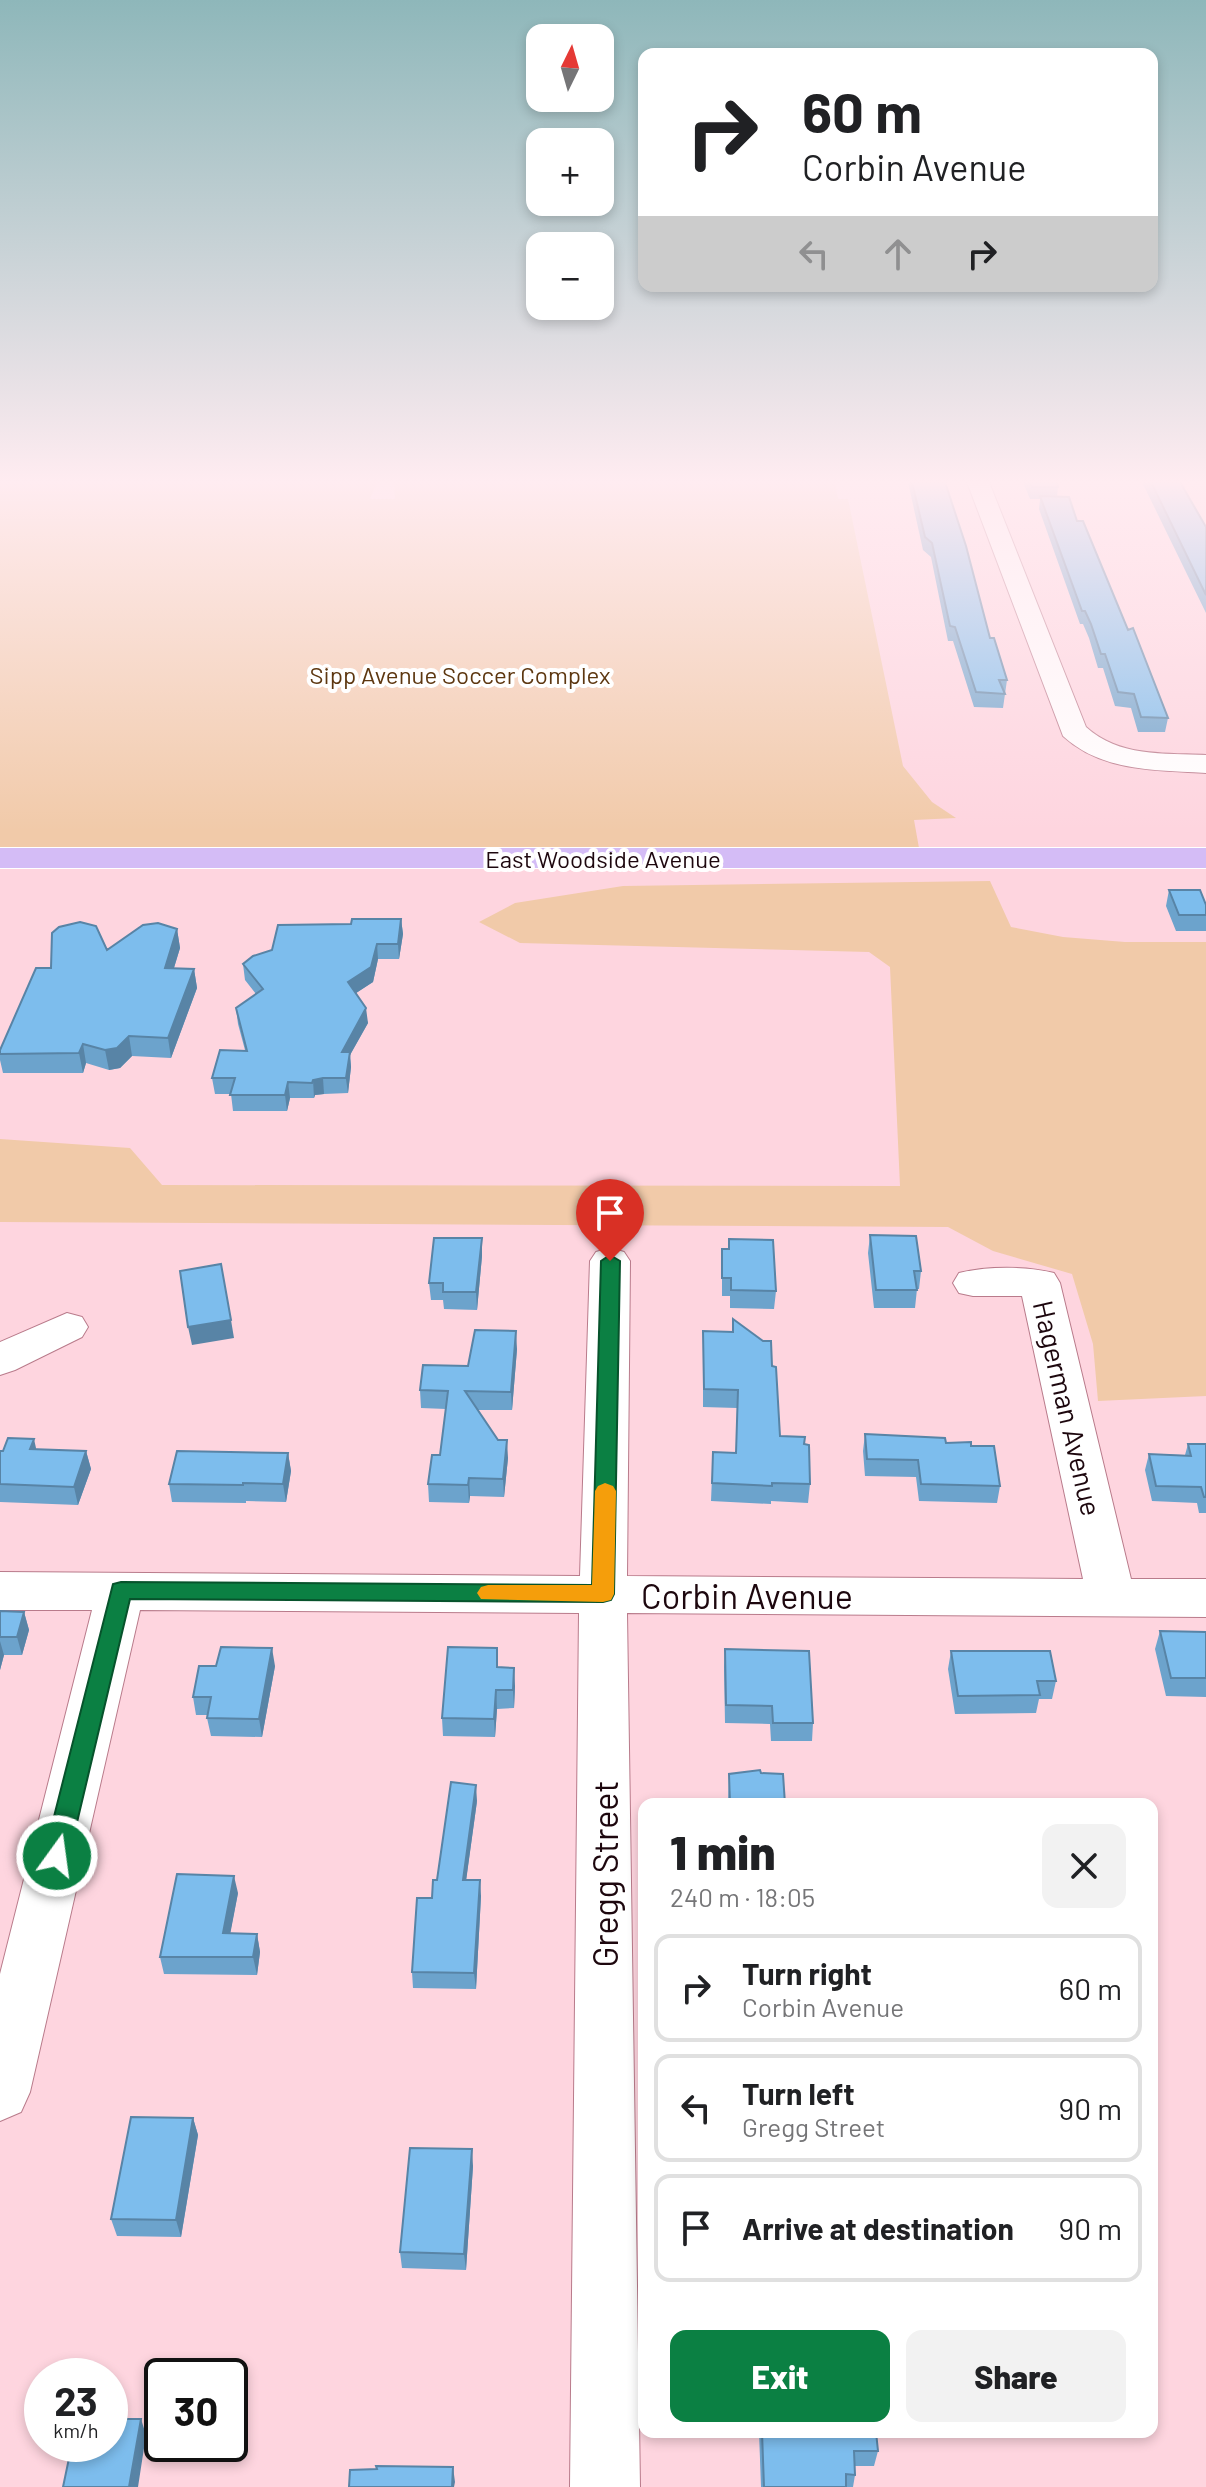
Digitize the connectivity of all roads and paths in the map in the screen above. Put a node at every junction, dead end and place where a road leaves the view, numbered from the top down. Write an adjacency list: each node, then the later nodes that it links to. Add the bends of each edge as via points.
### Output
1 (1022, 598): 2 (street, via 1073,730 1084,743 1136,760)
2 (1206, 764)
3 (0, 858): 4 (main road, East Woodside Avenue)
4 (1206, 858)
5 (610, 1261): 11 (street, Gregg Street)
6 (973, 1283): 12 (street, Hagerman Avenue, via 1040,1283)
7 (67, 1327): 8 (street)
8 (0, 1360)
9 (121, 1590): 10 (street, Corbin Avenue); 11 (street, Corbin Avenue); 14 (street)
10 (0, 1591)
11 (603, 1594): 12 (street, Corbin Avenue); 15 (street, Gregg Street)
12 (1111, 1597): 13 (street, Corbin Avenue)
13 (1206, 1598)
14 (0, 2092)
15 (605, 2487)

